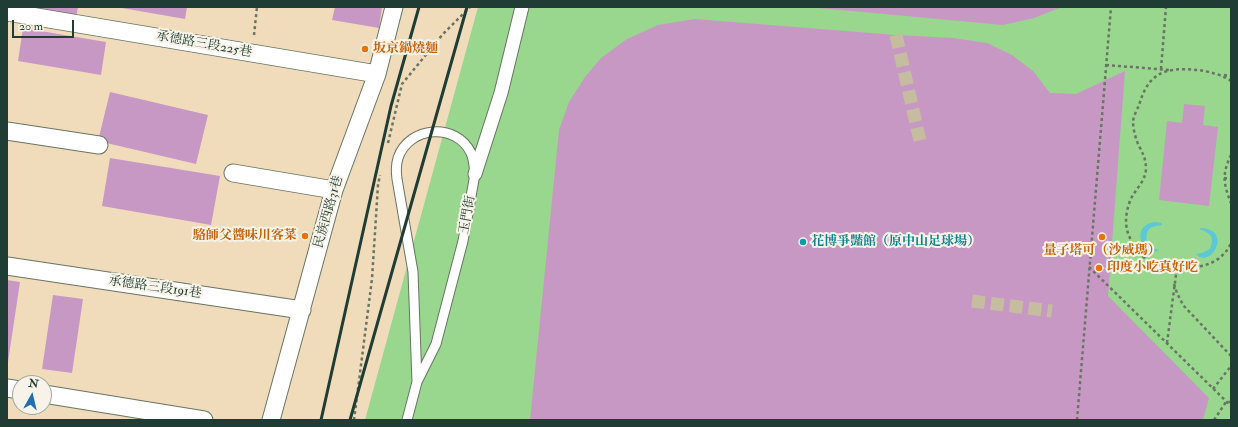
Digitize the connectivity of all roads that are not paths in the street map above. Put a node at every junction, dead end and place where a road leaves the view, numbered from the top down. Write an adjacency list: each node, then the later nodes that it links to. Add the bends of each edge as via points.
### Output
1 (394, 7): 4 (street, 民族西路31巷)
2 (522, 7): 8 (street, 玉門街, via 501,93)
3 (7, 12): 4 (street, 承德路三段225巷)
4 (377, 74): 9 (street, 民族西路31巷)
5 (7, 131): 6 (street)
6 (99, 145)
7 (233, 173): 9 (street)
8 (475, 174): 12 (lane, 玉門街, via 463,240 436,344); 12 (lane, via 474,162 464,143 444,132 433,131 412,139 398,157 397,179 413,272)
9 (334, 190): 11 (street, 民族西路31巷)
10 (7, 266): 11 (street, 承德路三段191巷)
11 (302, 310): 15 (street, 民族西路31巷)
12 (417, 382): 16 (lane, 玉門街)
13 (52, 395): 14 (street)
14 (204, 420)
15 (271, 420)
16 (407, 420)

